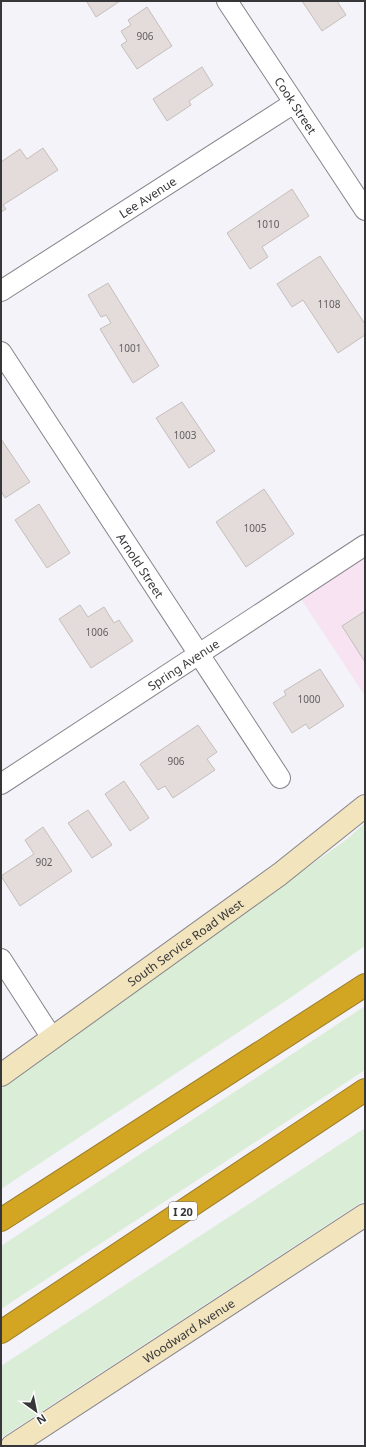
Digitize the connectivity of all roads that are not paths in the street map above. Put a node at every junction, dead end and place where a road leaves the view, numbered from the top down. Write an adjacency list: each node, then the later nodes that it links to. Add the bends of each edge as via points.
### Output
1 (227, 1): 2 (street, Cook Street)
2 (294, 103): 3 (street, Cook Street); 4 (street, Lee Avenue)
3 (365, 210)
4 (1, 291)
5 (1, 352): 7 (street, Arnold Street)
6 (365, 545): 7 (street, Spring Avenue)
7 (199, 654): 8 (street, Arnold Street); 9 (street, Spring Avenue)
8 (280, 778)
9 (1, 784)
10 (365, 806): 14 (main road, South Service Road West, via 280,874)
11 (1, 959): 14 (street)
12 (365, 969): 15 (highway)
13 (365, 985): 15 (highway)
14 (52, 1038): 16 (main road, South Service Road West)
15 (271, 1046): 21 (highway)
16 (1, 1075)
17 (365, 1090): 19 (highway, I 20)
18 (365, 1104): 19 (highway)
19 (246, 1169): 22 (highway, I 20)
20 (365, 1215): 23 (main road, Woodward Avenue)
21 (1, 1220)
22 (1, 1332)
23 (12, 1446)

